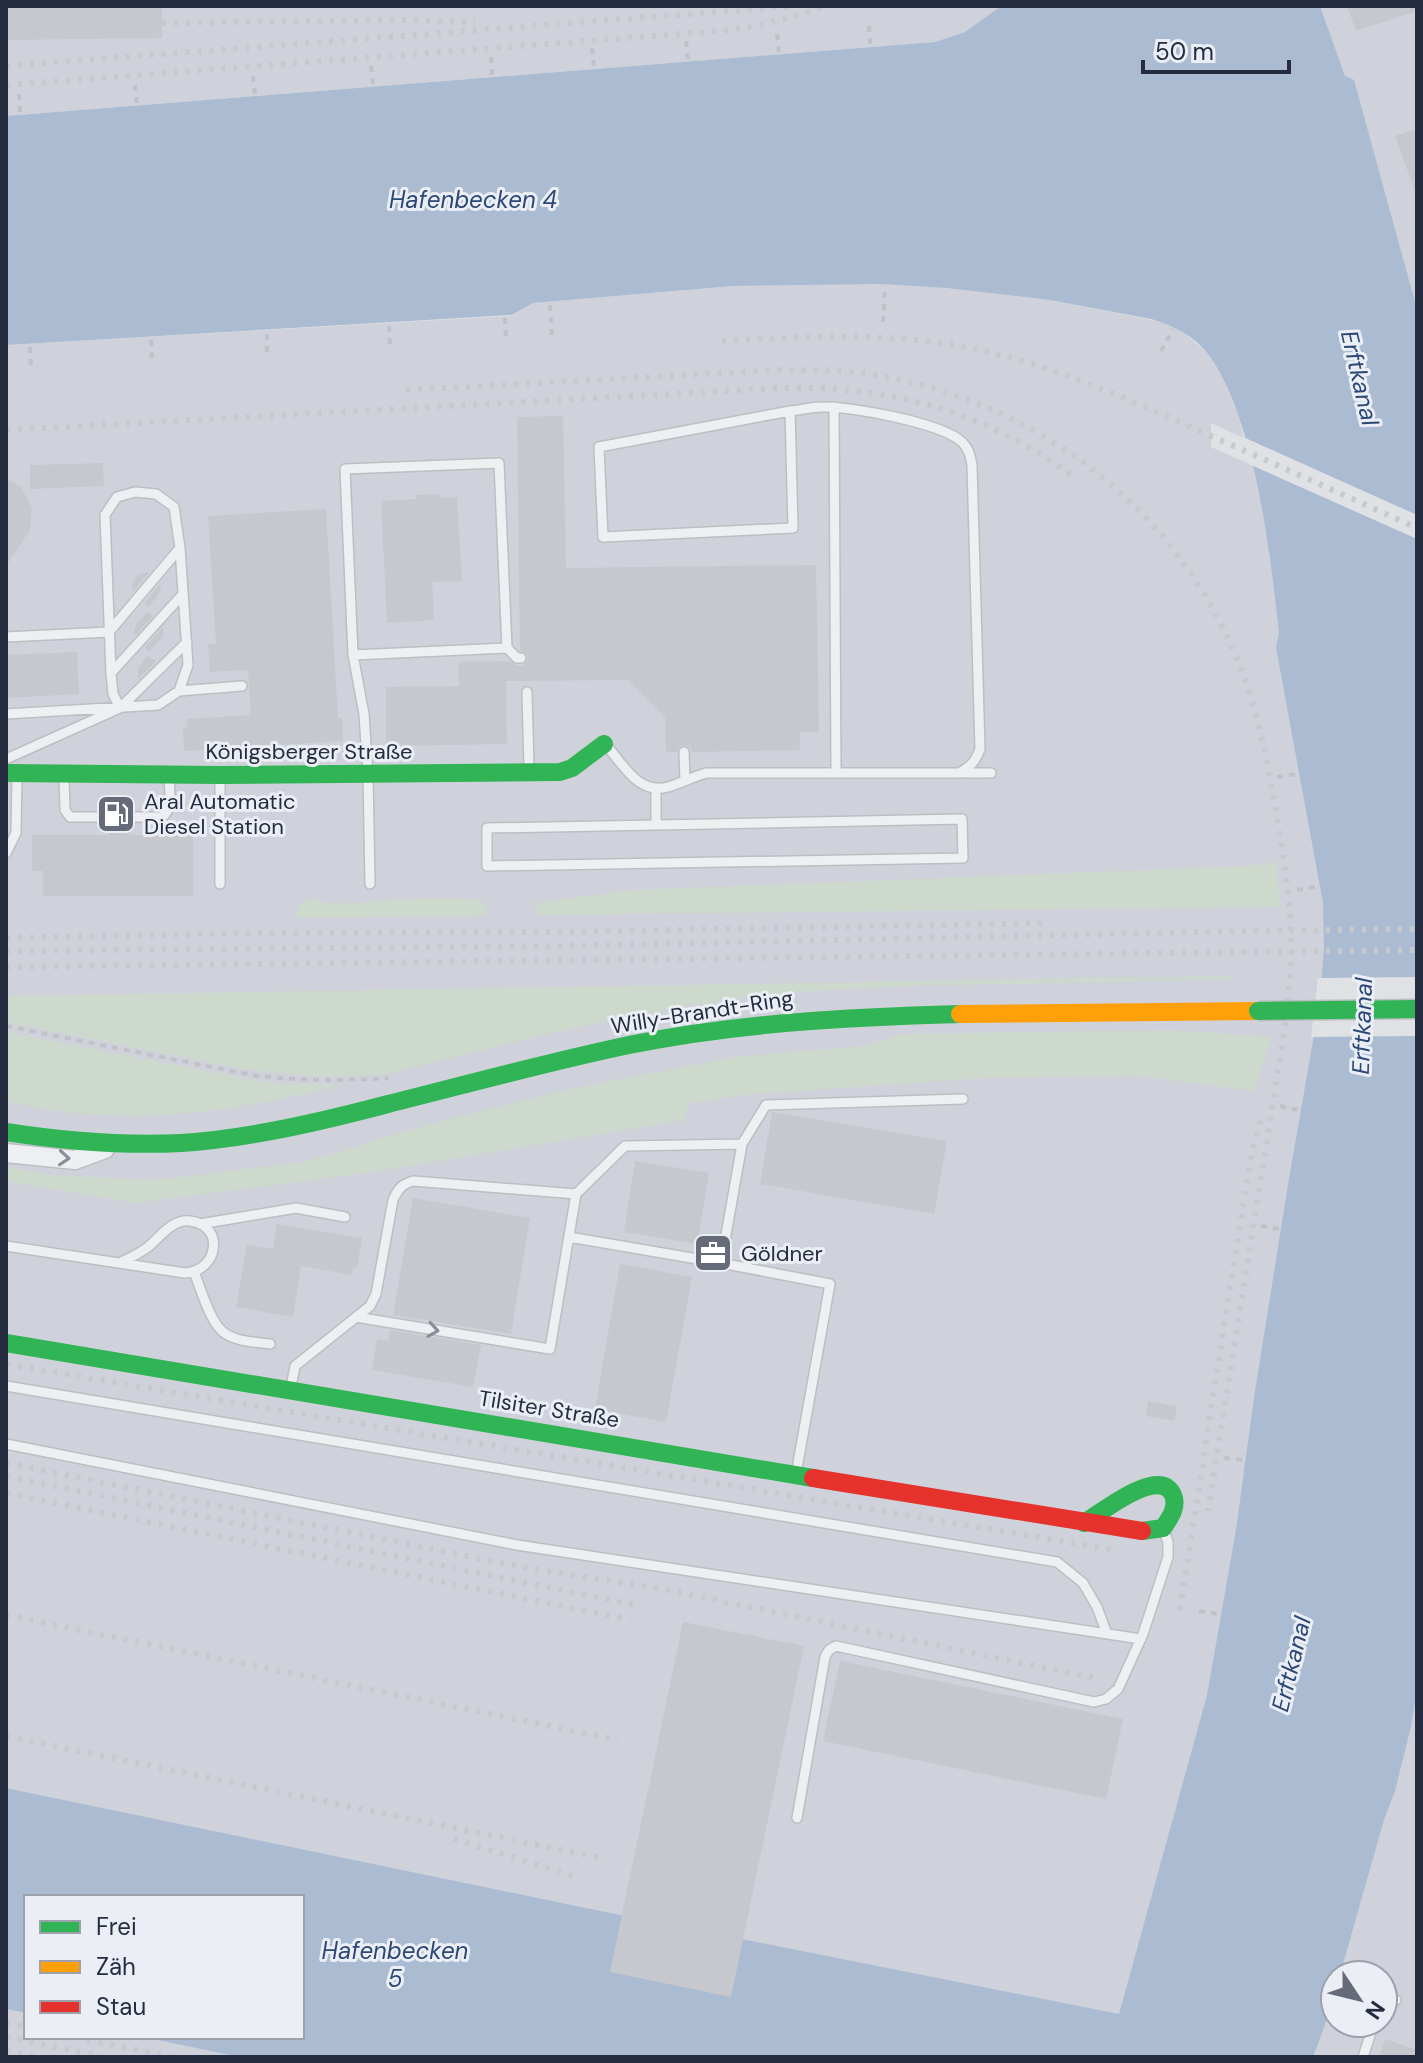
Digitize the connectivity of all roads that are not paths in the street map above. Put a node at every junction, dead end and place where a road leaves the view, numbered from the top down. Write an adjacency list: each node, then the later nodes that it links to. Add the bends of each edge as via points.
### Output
1 (834, 407): 2 (lane); 21 (lane); 22 (lane, via 927,425 961,441 970,452 980,749)
2 (790, 411): 2 (lane, via 793,528 603,537 599,447)
3 (180, 548): 4 (lane); 5 (lane); 5 (lane, via 174,507 156,494 117,497 105,515)
4 (183, 594): 7 (lane); 11 (lane)
5 (109, 632): 6 (lane); 11 (lane)
6 (6, 637)
7 (187, 642): 13 (lane, via 188,665); 15 (lane)
8 (507, 648): 9 (lane); 9 (lane, via 499,463 345,469); 10 (lane)
9 (353, 655): 27 (lane)
10 (521, 658)
11 (111, 673): 15 (lane)
12 (242, 686): 13 (lane)
13 (179, 691): 15 (lane, via 158,705)
14 (527, 692): 20 (lane)
15 (120, 708): 16 (lane); 19 (lane)
16 (6, 714)
17 (604, 744): 20 (street, Königsberger Straße, via 572,768); 29 (lane, via 640,784)
18 (684, 752): 28 (lane)
19 (10, 769): 24 (street, Königsberger Straße); 31 (lane, via 16,833)
20 (529, 772): 27 (street, Königsberger Straße)
21 (836, 773): 22 (lane); 28 (lane, via 706,773)
22 (959, 773): 23 (lane)
23 (991, 773)
24 (64, 774): 25 (street, Königsberger Straße); 25 (lane, via 65,810 71,817 164,816)
25 (169, 775): 26 (street, Königsberger Straße)
26 (220, 775): 27 (street, Königsberger Straße); 32 (lane)
27 (368, 775): 33 (lane)
28 (685, 780): 29 (lane)
29 (656, 789): 30 (lane)
30 (656, 825): 30 (lane, via 962,819 963,858 487,866 487,828)
31 (6, 853)
32 (220, 884)
33 (370, 884)
34 (1417, 1009): 37 (street, Willy-Brandt-Ring, bridge, via 922,1014 738,1027 570,1058 251,1135)
35 (963, 1099): 38 (lane, via 766,1105)
36 (6, 1132): 37 (street, Willy-Brandt-Ring)
37 (119, 1144): 39 (street, one-way to 37, via 75,1160)
38 (742, 1144): 40 (lane, via 625,1146); 46 (lane)
39 (6, 1153)
40 (576, 1194): 43 (lane); 48 (lane, via 404,1184 393,1200 376,1294)
41 (345, 1217): 42 (lane, via 296,1208)
42 (200, 1224): 45 (lane, via 179,1222); 47 (lane, via 210,1232 213,1251)
43 (569, 1237): 46 (lane); 48 (lane, one-way to 43, via 550,1349)
44 (6, 1246): 45 (lane)
45 (121, 1262): 47 (lane)
46 (721, 1263): 54 (lane, via 830,1284)
47 (194, 1272): 50 (lane, via 221,1331)
48 (356, 1317): 52 (lane, via 295,1366)
49 (6, 1343): 52 (street, Tilsiter Straße)
50 (270, 1344)
51 (6, 1386): 57 (lane, via 1057,1562 1083,1583)
52 (290, 1391): 54 (street, Tilsiter Straße)
53 (6, 1444): 57 (lane, via 517,1545)
54 (796, 1475): 55 (street, Tilsiter Straße)
55 (1084, 1523): 56 (street, Tilsiter Straße, via 1146,1532); 56 (street, via 1141,1487 1158,1483 1167,1487 1175,1503)
56 (1163, 1528): 58 (lane, via 1168,1557)
57 (1107, 1634): 58 (lane)
58 (1141, 1639): 59 (lane, via 1118,1689 1094,1702 836,1646 825,1657)
59 (797, 1818)

